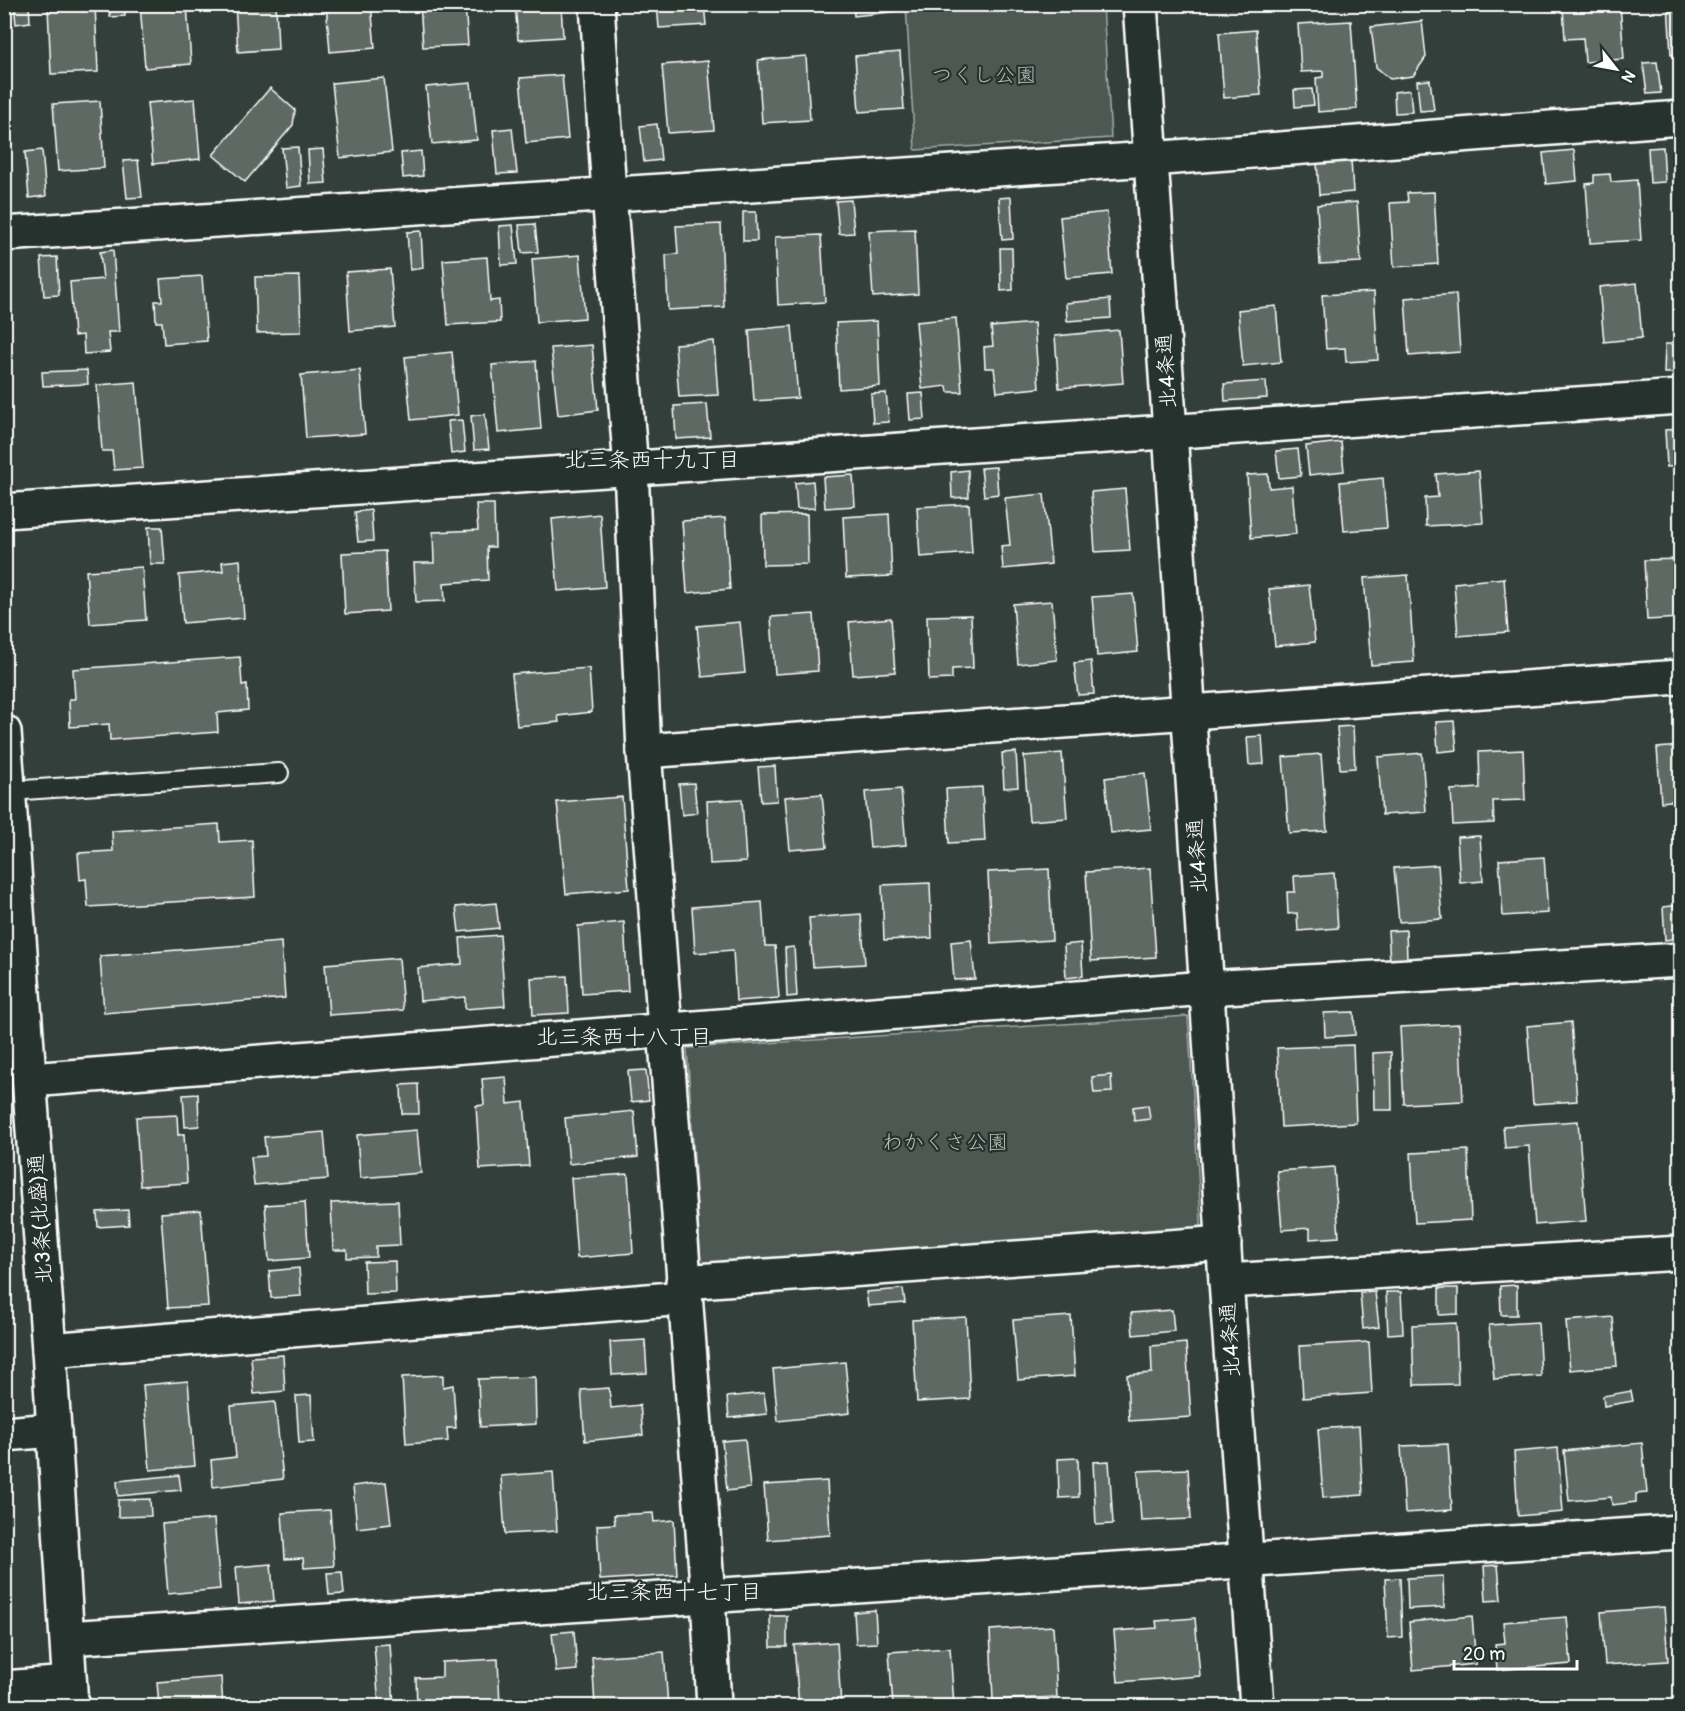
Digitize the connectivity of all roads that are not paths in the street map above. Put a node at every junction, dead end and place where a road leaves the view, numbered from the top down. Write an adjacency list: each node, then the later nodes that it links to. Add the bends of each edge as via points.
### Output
1 (597, 4): 5 (street)
2 (1140, 4): 4 (street, 北4条通)
3 (1680, 118): 4 (street)
4 (1150, 159): 5 (street); 8 (street, 北4条通)
5 (609, 194): 6 (street); 9 (street)
6 (4, 234)
7 (1680, 397): 8 (street)
8 (1170, 431): 9 (street); 12 (street, 北4条通)
9 (631, 469): 10 (street); 14 (street)
10 (4, 511)
11 (1680, 677): 12 (street)
12 (1188, 712): 14 (street); 18 (street, 北4条通)
13 (4, 732): 16 (street, 北3条(北盛)通)
14 (644, 751): 19 (street)
15 (279, 773): 16 (lane)
16 (9, 791): 20 (street, 北3条(北盛)通)
17 (1680, 960): 18 (street)
18 (1206, 988): 19 (street); 21 (street, 北4条通)
19 (664, 1031): 20 (street); 24 (street)
20 (30, 1080): 25 (street, 北3条(北盛)通)
21 (1224, 1243): 23 (street, 北4条通); 24 (street)
22 (1680, 1253): 23 (street)
23 (1226, 1281): 29 (street, 北4条通)
24 (683, 1290): 25 (street); 30 (street)
25 (49, 1350): 26 (street, 北3条(北盛)通)
26 (54, 1430): 27 (street); 31 (street, 北3条(北盛)通)
27 (4, 1434)
28 (1680, 1532): 29 (street)
29 (1245, 1561): 30 (street); 35 (street, 北4条通)
30 (708, 1597): 31 (street); 34 (street)
31 (67, 1638): 33 (street, 北3条(北盛)通)
32 (4, 1688): 33 (street)
33 (70, 1695)
34 (714, 1707)
35 (1257, 1707)

